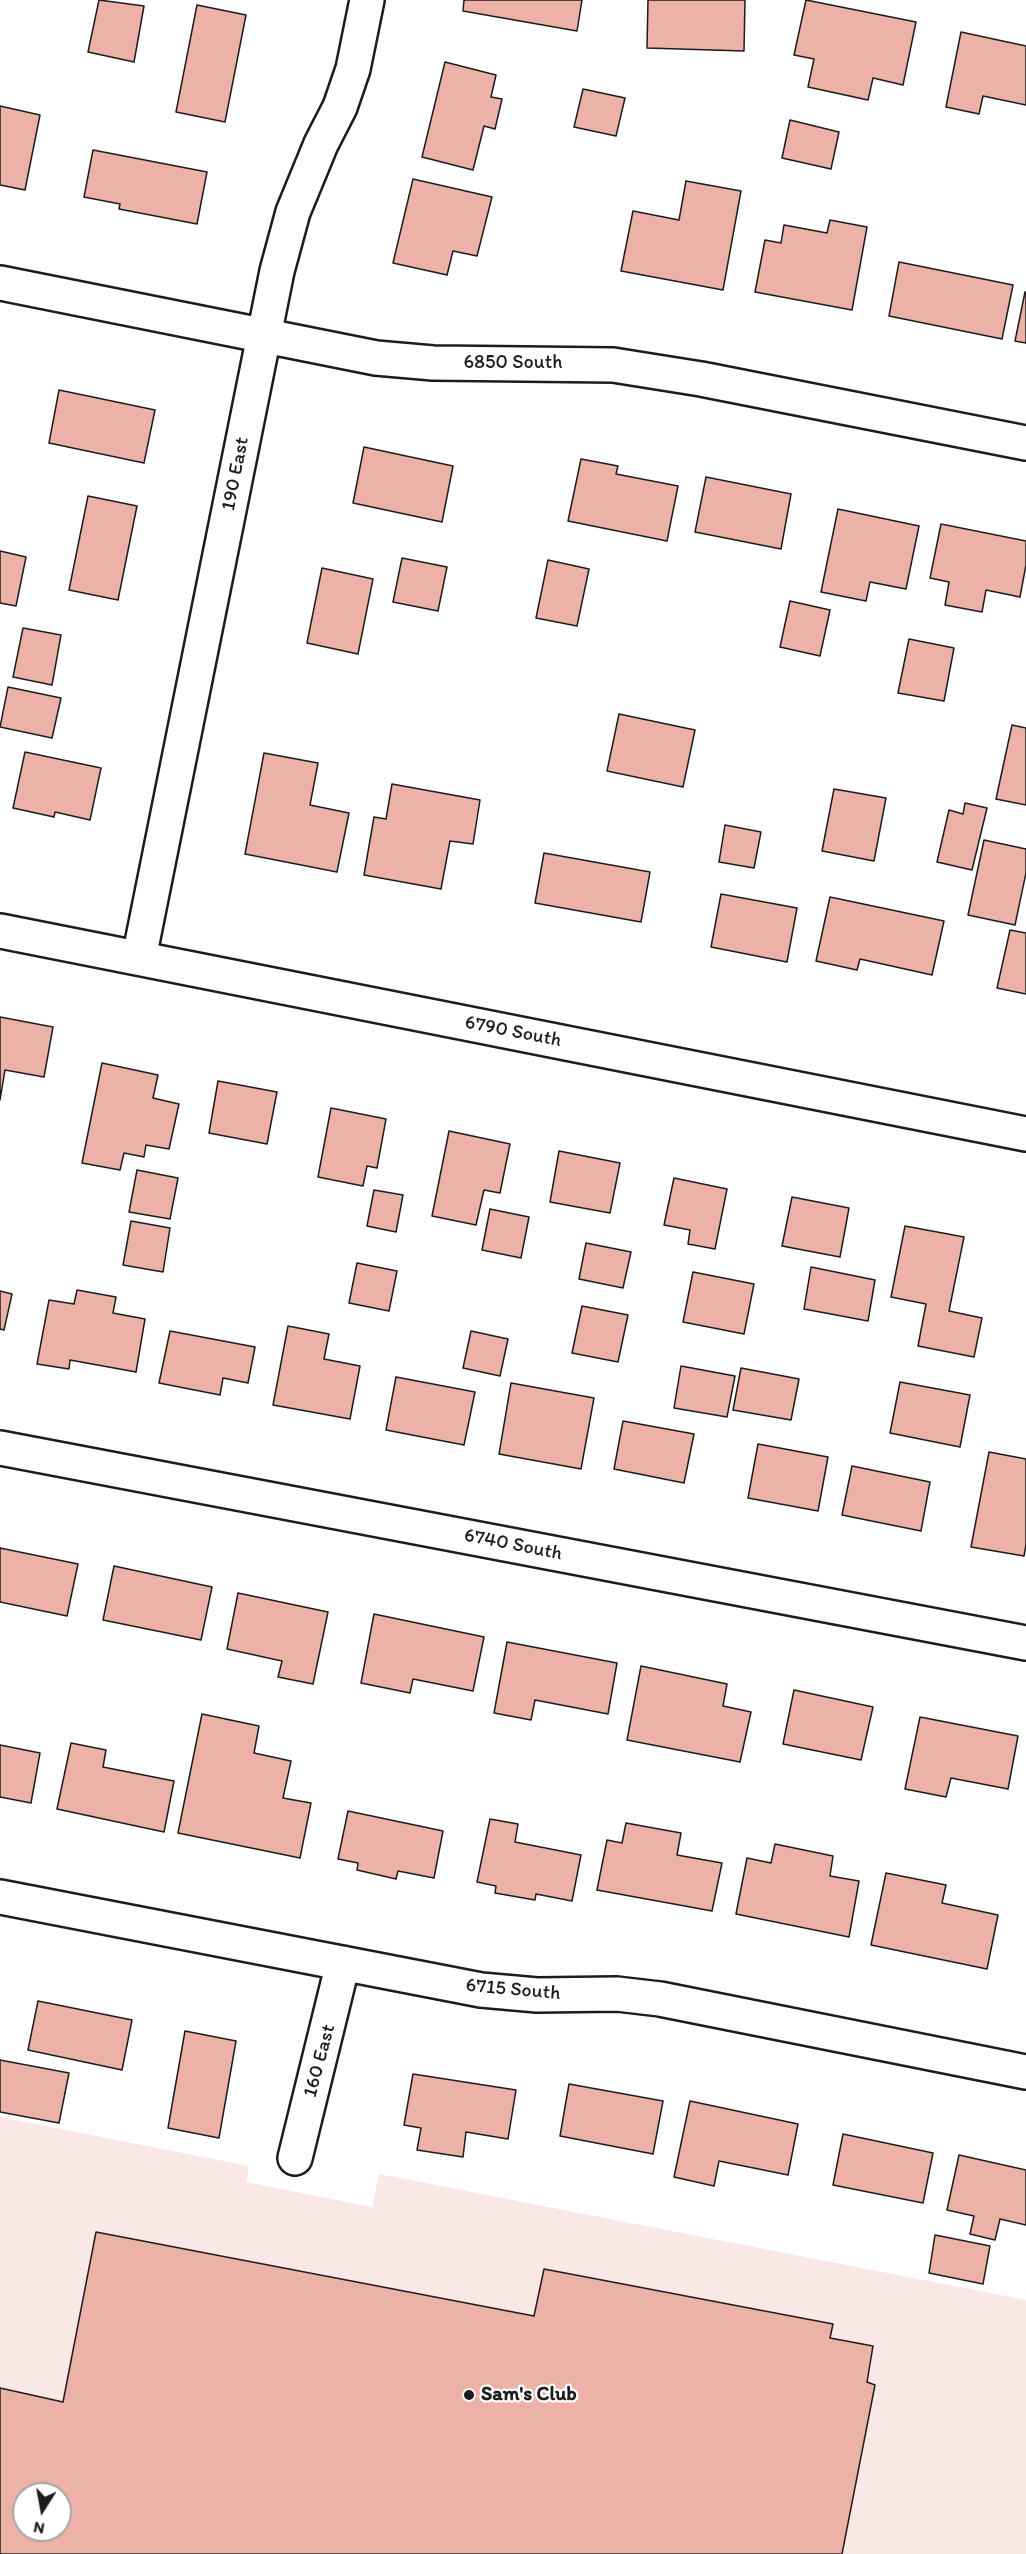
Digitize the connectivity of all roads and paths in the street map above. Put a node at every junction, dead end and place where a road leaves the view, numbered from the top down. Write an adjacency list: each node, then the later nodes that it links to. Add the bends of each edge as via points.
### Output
1 (367, 0): 3 (street, 190 East, via 353,69 340,107 293,212)
2 (0, 283): 3 (street, 6850 South)
3 (263, 335): 4 (street, 6850 South, via 376,358 433,363 613,365); 6 (street, 190 East)
4 (1026, 443)
5 (0, 931): 6 (street, 6790 South)
6 (139, 958): 7 (street, 6790 South)
7 (1026, 1134)
8 (0, 1448): 9 (street, 6740 South)
9 (1026, 1643)
10 (0, 1898): 11 (street, 6715 South)
11 (344, 1963): 12 (street, 6715 South, via 480,1990 660,1999); 13 (street, 160 East)
12 (1026, 2072)
13 (295, 2158)

